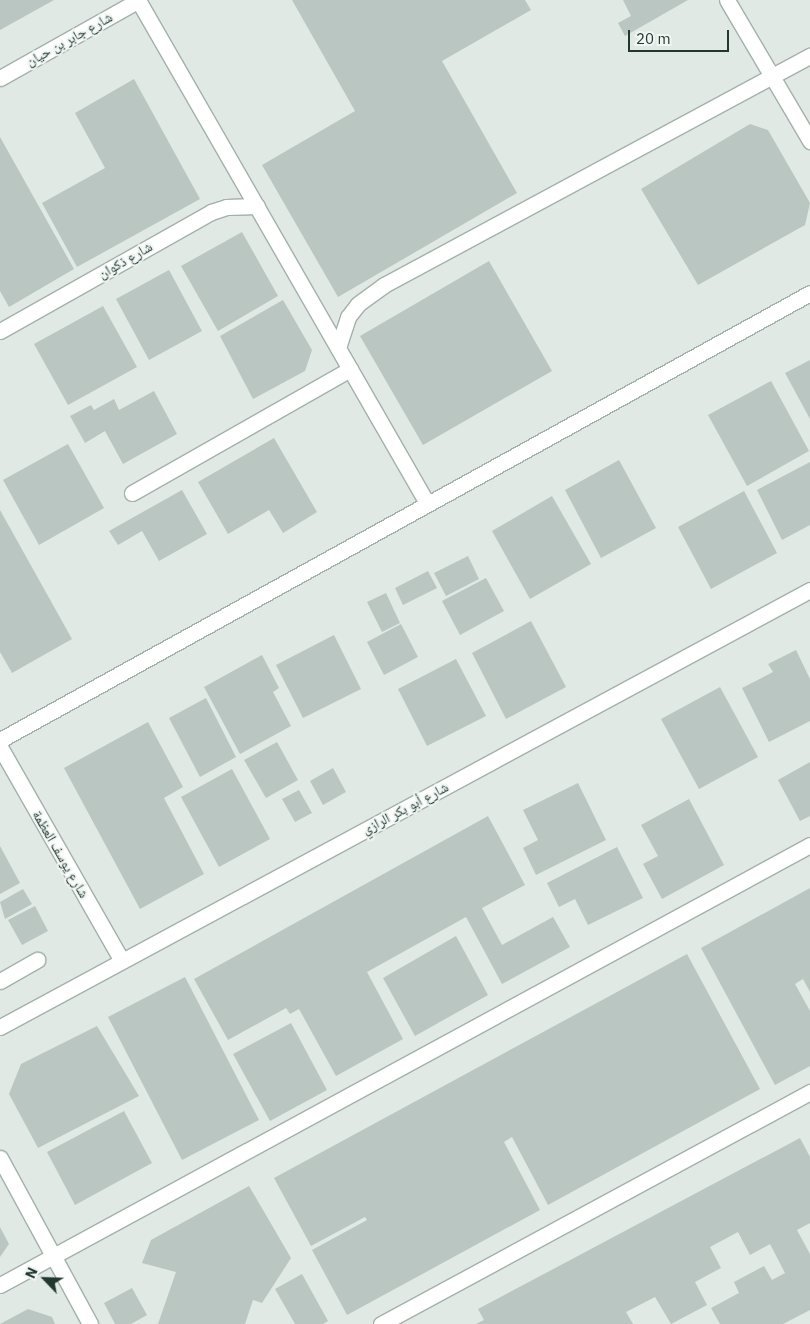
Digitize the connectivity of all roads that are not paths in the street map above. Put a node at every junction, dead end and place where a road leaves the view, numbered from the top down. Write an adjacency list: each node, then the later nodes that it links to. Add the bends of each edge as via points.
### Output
1 (138, 0): 5 (street, شارع جابر بن حيان); 7 (street)
2 (727, 0): 4 (street)
3 (810, 56): 4 (street)
4 (773, 77): 6 (street); 10 (street, via 384,285 358,304 348,317)
5 (0, 78)
6 (810, 141)
7 (256, 206): 9 (street, شارع ذكوان, via 226,207 211,212); 10 (street)
8 (810, 293): 13 (street)
9 (0, 331)
10 (338, 348): 11 (street)
11 (350, 369): 12 (street); 13 (street)
12 (132, 493)
13 (427, 504): 15 (street)
14 (810, 590): 19 (street, شارع أبو بكر الرازي)
15 (0, 740)
16 (0, 747): 19 (street, شارع يوسف العظمة)
17 (810, 845): 24 (street)
18 (37, 960): 20 (street)
19 (122, 960): 21 (street, شارع أبو بكر الرازي)
20 (0, 981)
21 (0, 1027)
22 (810, 1092): 27 (street)
23 (0, 1158): 24 (street)
24 (53, 1256): 25 (street); 26 (street)
25 (0, 1285)
26 (90, 1324)
27 (381, 1324)

